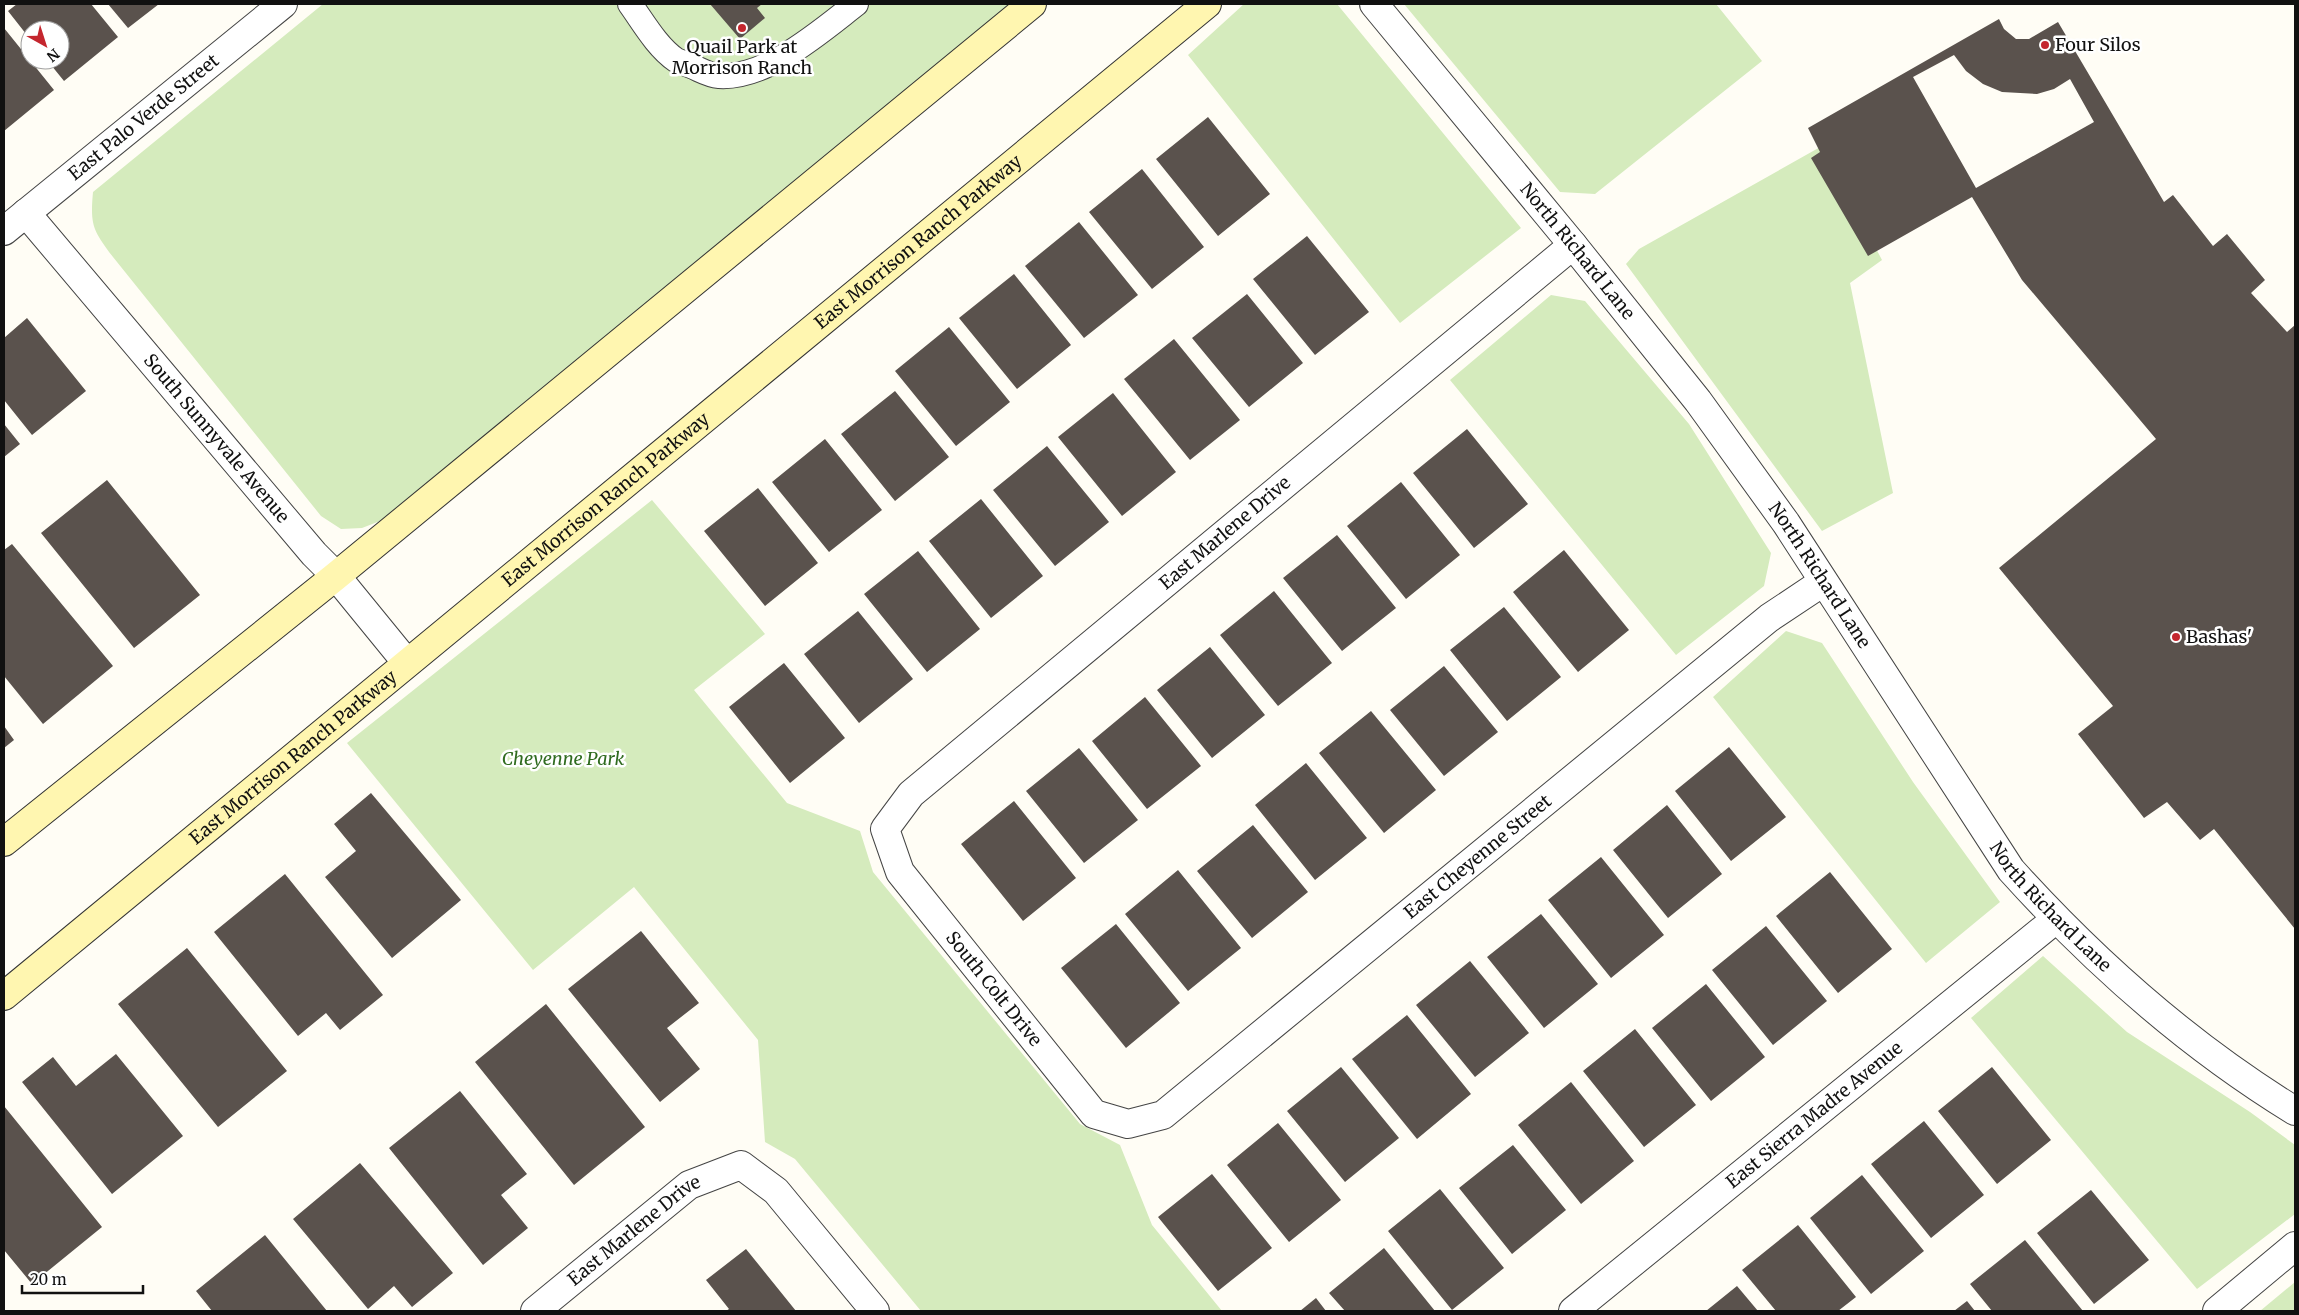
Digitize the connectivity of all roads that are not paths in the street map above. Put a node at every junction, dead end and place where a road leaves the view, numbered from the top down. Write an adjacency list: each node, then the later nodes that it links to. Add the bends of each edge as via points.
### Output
1 (283, 4): 7 (street, East Palo Verde Street)
2 (630, 4): 3 (lane, via 676,60 704,73 720,76 770,64 805,43)
3 (856, 4)
4 (1032, 4): 10 (street)
5 (1207, 4): 12 (street, East Morrison Ranch Parkway)
6 (1374, 4): 9 (street, North Richard Lane)
7 (26, 213): 8 (street, East Palo Verde Street); 10 (street, South Sunnyvale Avenue)
8 (4, 231)
9 (1573, 245): 11 (street, North Richard Lane, via 1698,401 1786,523); 13 (street, East Marlene Drive, via 911,794)
10 (336, 576): 12 (street, South Sunnyvale Avenue); 14 (street)
11 (1823, 582): 15 (street, North Richard Lane, via 2011,870); 18 (street, East Cheyenne Street, via 1769,618 1163,1115)
12 (407, 664): 16 (street, East Morrison Ranch Parkway)
13 (885, 829): 18 (street, South Colt Drive, via 900,872 1094,1114)
14 (4, 842)
15 (2056, 919): 17 (street, North Richard Lane, via 2182,1034 2250,1084); 22 (street, East Sierra Madre Avenue)
16 (4, 996)
17 (2295, 1111)
18 (1128, 1124)
19 (2295, 1246): 23 (street)
20 (534, 1311): 21 (street, East Marlene Drive, via 690,1185 741,1165 776,1191)
21 (875, 1311)
22 (1573, 1311)
23 (2217, 1311)

